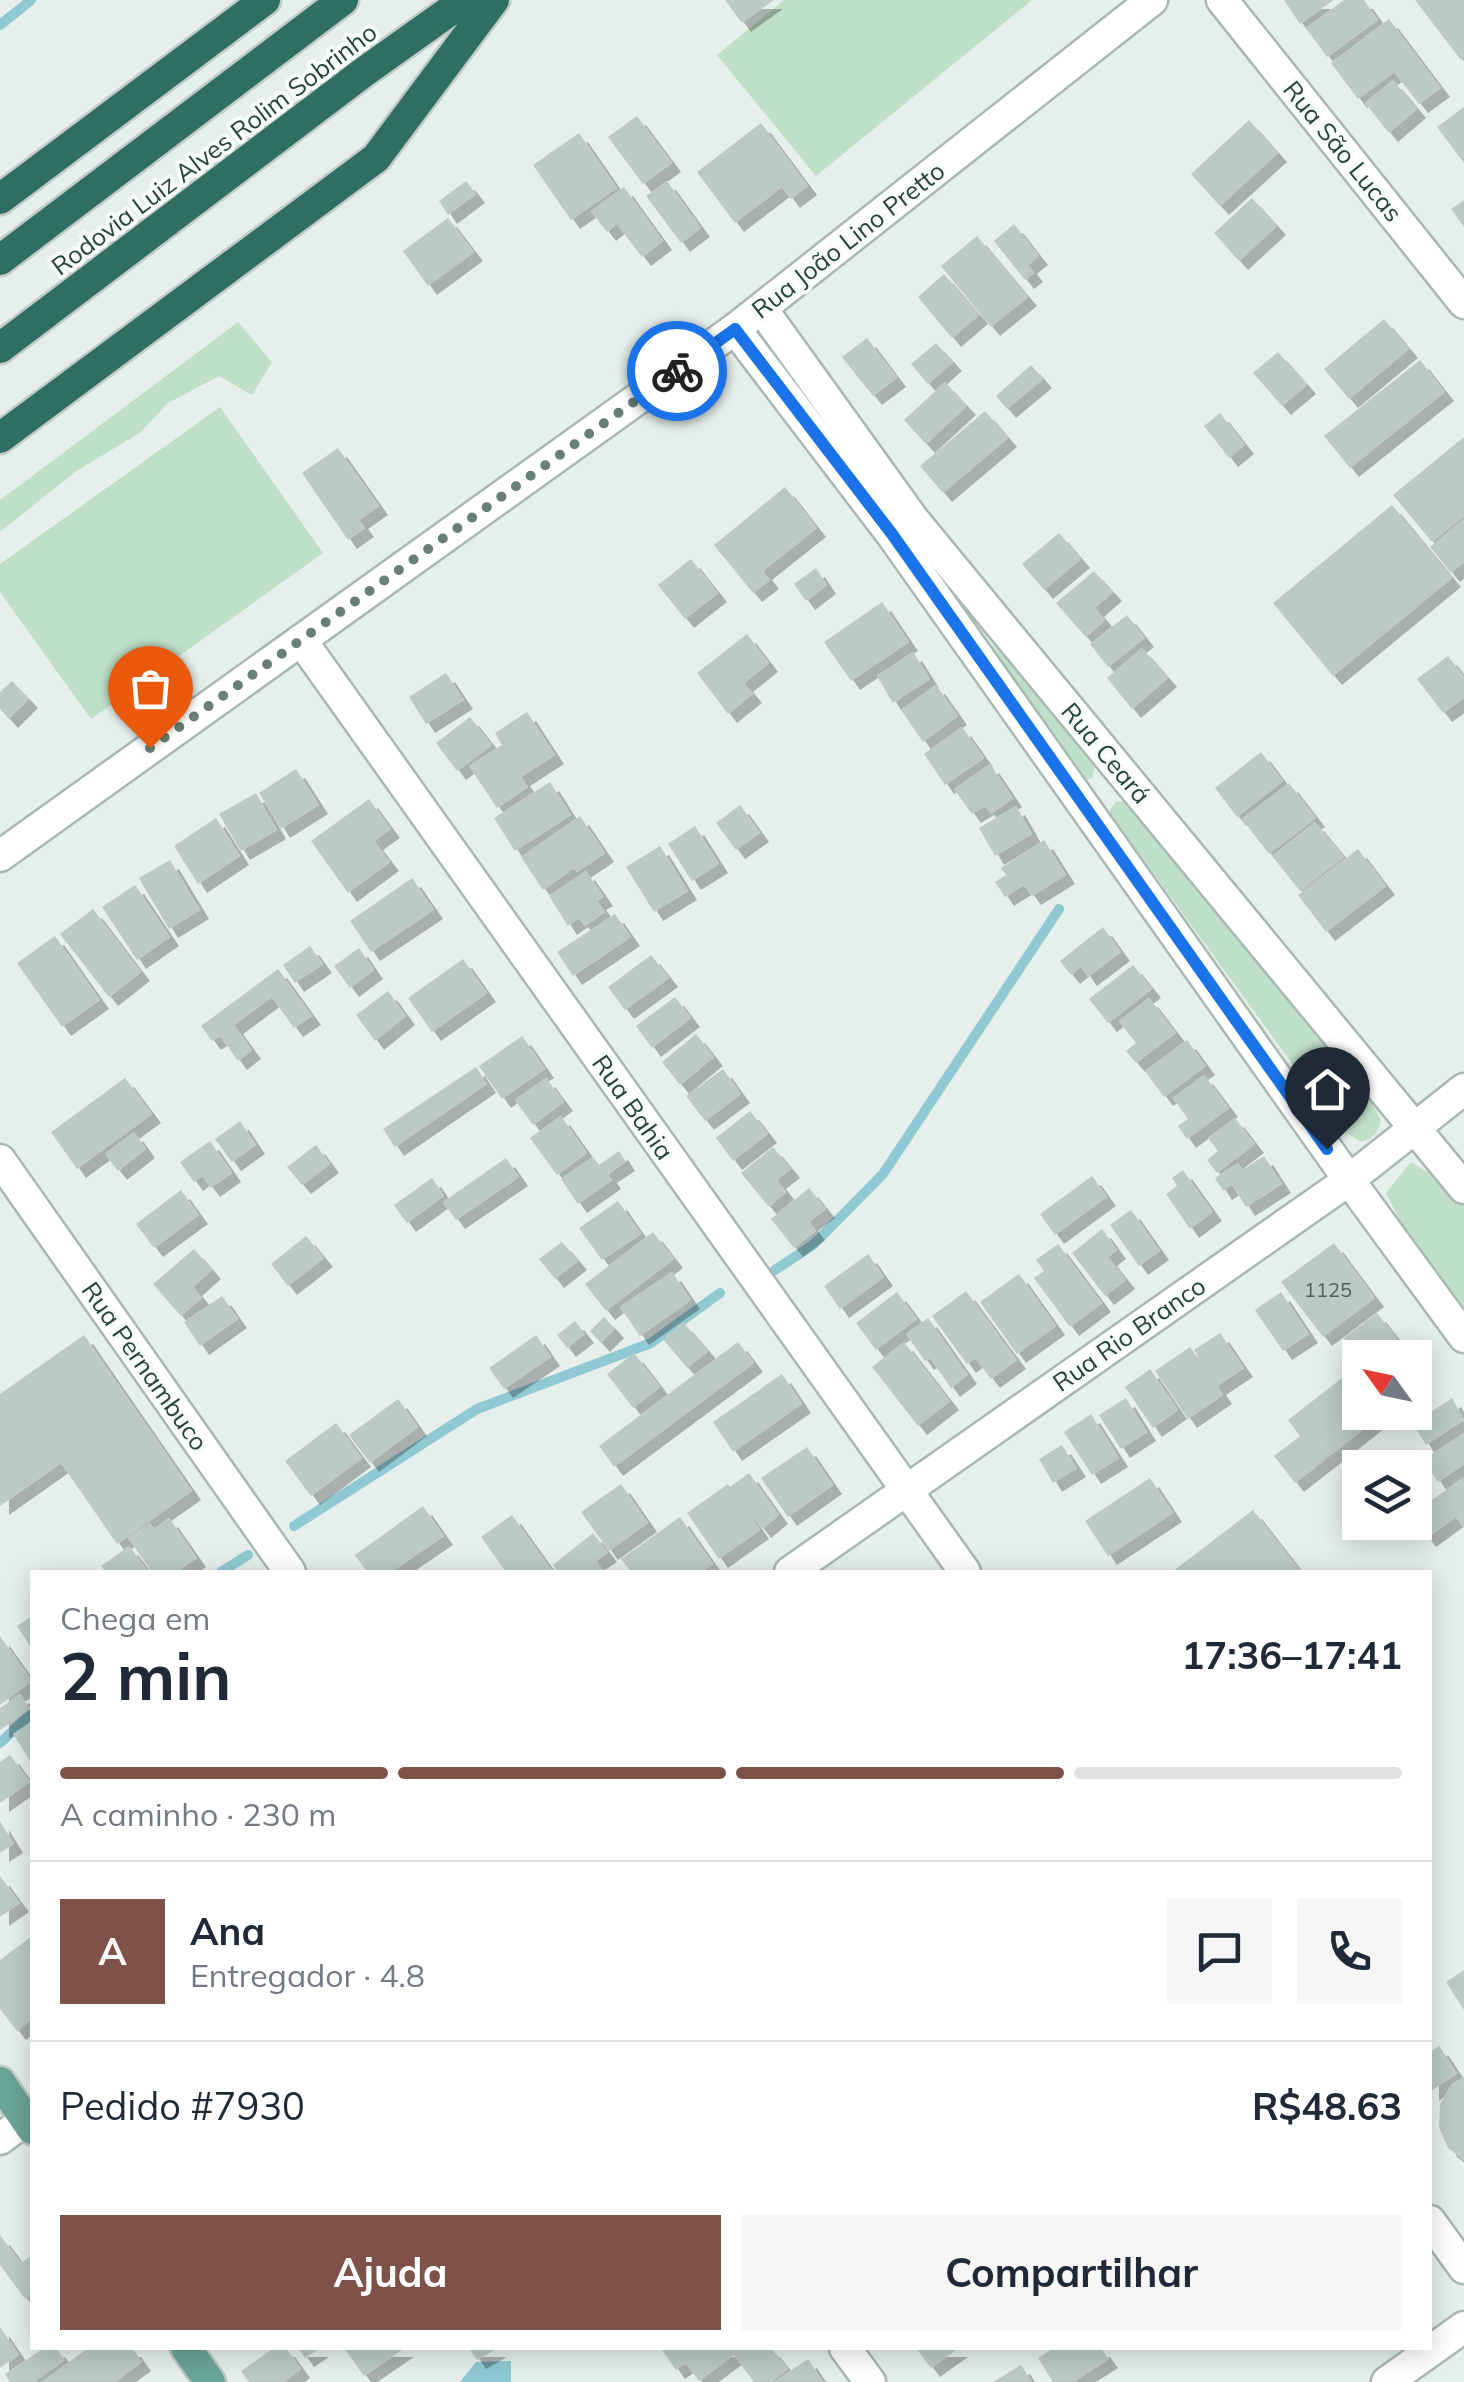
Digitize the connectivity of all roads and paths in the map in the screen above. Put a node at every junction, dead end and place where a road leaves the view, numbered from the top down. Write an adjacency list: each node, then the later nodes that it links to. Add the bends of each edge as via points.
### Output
1 (265, 0): 7 (highway)
2 (343, 0): 8 (highway, Rodovia Luiz Alves Rolim Sobrinho)
3 (465, 0): 12 (highway, Rodovia Luiz Alves Rolim Sobrinho)
4 (494, 0): 13 (highway, via 376,158)
5 (1152, 0): 10 (street, Rua João Lino Pretto)
6 (1222, 0): 9 (street, Rua São Lucas)
7 (0, 199)
8 (0, 260)
9 (1464, 303)
10 (762, 308): 11 (street, Rua João Lino Pretto); 14 (street, Rua Ceará)
11 (735, 329): 14 (street); 15 (street, Rua João Lino Pretto)
12 (0, 348)
13 (0, 438)
14 (903, 527): 18 (street, Rua Ceará); 20 (street)
15 (301, 640): 16 (street, Rua João Lino Pretto); 23 (street, Rua Bahia)
16 (0, 856)
17 (1464, 1089): 18 (street, Rua Rio Branco)
18 (1416, 1128): 20 (street, Rua Rio Branco); 21 (street, Rua Ceará)
19 (0, 1160): 24 (street, Rua Pernambuco)
20 (1348, 1180): 22 (street); 23 (street, Rua Rio Branco)
21 (1464, 1188)
22 (1464, 1337)
23 (907, 1491): 25 (street, Rua Rio Branco); 26 (street, Rua Bahia)
24 (289, 1570)
25 (793, 1570)
26 (964, 1570)
27 (0, 2082): 28 (main road)
28 (30, 2122): 29 (street)
29 (0, 2139)
30 (1432, 2224): 31 (street)
31 (1464, 2268)
32 (1464, 2327): 35 (street)
33 (187, 2350): 37 (main road)
34 (846, 2350): 38 (street)
35 (1432, 2350)
36 (1432, 2350): 39 (street)
37 (210, 2382)
38 (870, 2382)
39 (1387, 2382)

